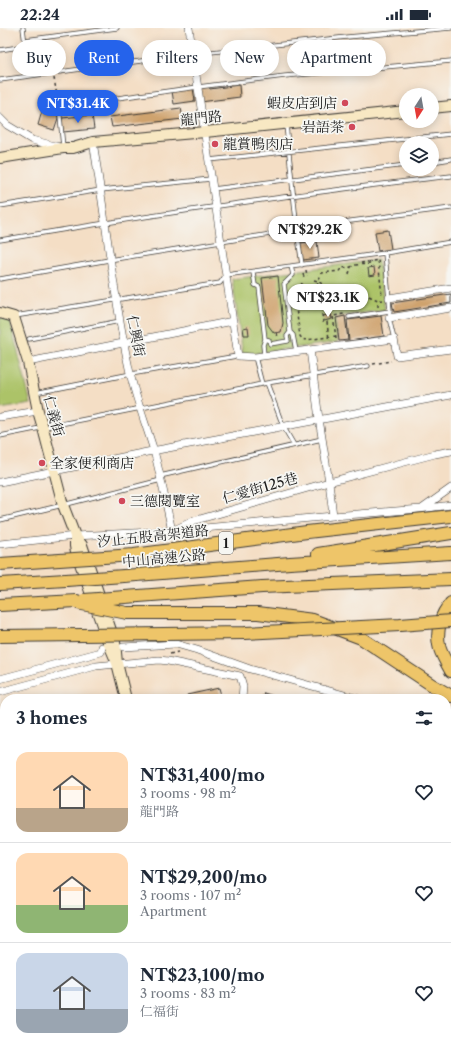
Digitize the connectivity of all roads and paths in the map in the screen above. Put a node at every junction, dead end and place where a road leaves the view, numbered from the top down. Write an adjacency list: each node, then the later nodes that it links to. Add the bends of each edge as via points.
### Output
1 (23, 28): 5 (lane)
2 (117, 28): 5 (lane)
3 (189, 28): 6 (street)
4 (451, 28): 9 (lane)
5 (25, 40)
6 (191, 40)
7 (12, 48): 8 (lane)
8 (0, 50)
9 (212, 52)
10 (142, 61): 12 (lane)
11 (451, 61): 17 (lane, via 285,76)
12 (66, 71)
13 (29, 76): 16 (lane)
14 (54, 76): 18 (path)
15 (196, 76): 17 (street)
16 (0, 80)
17 (198, 87): 18 (lane); 24 (street)
18 (59, 106): 27 (lane)
19 (451, 106): 20 (street)
20 (439, 107)
21 (399, 112): 23 (street, 龍門路)
22 (0, 118): 27 (street, via 32,140)
23 (286, 123): 24 (street, 龍門路); 28 (lane)
24 (205, 132): 26 (street, 龍門路); 30 (street)
25 (451, 134): 28 (lane)
26 (93, 142): 27 (street, 龍門路); 38 (street, 仁興街)
27 (63, 148): 29 (street, 龍門路)
28 (289, 152): 30 (lane); 36 (lane)
29 (0, 158)
30 (209, 160): 35 (street)
31 (451, 160): 32 (lane)
32 (439, 161)
33 (399, 166): 36 (lane)
34 (451, 176): 39 (lane)
35 (212, 179): 37 (street); 38 (lane)
36 (292, 179): 37 (lane); 39 (lane)
37 (213, 189): 41 (street)
38 (101, 190): 40 (lane); 43 (street, 仁興街)
39 (294, 195): 41 (lane); 44 (lane)
40 (0, 206)
41 (216, 206): 43 (lane); 46 (street)
42 (451, 208): 44 (lane)
43 (105, 222): 45 (lane); 49 (street, 仁興街)
44 (297, 230): 46 (lane); 51 (lane)
45 (0, 240)
46 (221, 242): 49 (lane); 57 (street)
47 (451, 242): 48 (lane)
48 (385, 253): 51 (lane); 68 (lane)
49 (109, 260): 58 (lane); 69 (street, 仁興街)
50 (370, 262): 52 (path); 54 (path, via 371,264); 70 (path, via 378,260 383,300)
51 (302, 265): 53 (lane)
52 (342, 265)
53 (291, 266): 55 (lane); 80 (lane, via 292,275 284,284)
54 (351, 267): 56 (path); 60 (path, via 322,273)
55 (253, 272): 57 (lane); 86 (lane, via 255,285 259,287)
56 (349, 274)
57 (226, 275): 69 (lane, via 220,283); 79 (street)
58 (0, 279)
59 (314, 280): 60 (path)
60 (318, 281): 62 (path); 65 (path)
61 (302, 283): 83 (path, via 295,301 300,336 306,340)
62 (322, 284)
63 (310, 288): 66 (path)
64 (451, 288): 68 (street)
65 (316, 291)
66 (310, 292)
67 (357, 296): 70 (path, via 370,296)
68 (389, 298): 75 (lane)
69 (116, 299): 76 (lane); 78 (street, 仁興街)
70 (378, 301): 71 (path)
71 (377, 304)
72 (451, 308): 75 (street)
73 (0, 313): 76 (street)
74 (322, 314): 83 (path, via 323,322 327,322)
75 (390, 314): 77 (lane); 87 (lane)
76 (14, 316): 97 (street, 仁義街)
77 (349, 317)
78 (120, 321): 85 (lane); 88 (street, 仁興街)
79 (233, 321): 88 (street); 94 (street)
80 (290, 332): 86 (lane, via 288,342 270,344 269,340); 92 (lane, via 293,335)
81 (277, 333): 84 (path)
82 (336, 336): 83 (path)
83 (329, 337): 89 (path)
84 (278, 338)
85 (29, 339)
86 (265, 339): 93 (lane)
87 (394, 339): 89 (street); 95 (street)
88 (124, 342): 97 (street); 99 (street, 仁興街)
89 (330, 348): 91 (street)
90 (451, 348): 95 (street)
91 (310, 350): 92 (street); 100 (street)
92 (296, 352): 93 (street)
93 (264, 355): 96 (street)
94 (238, 356): 96 (street); 99 (lane)
95 (396, 356): 98 (path, via 394,360)
96 (255, 357): 102 (lane)
97 (28, 362): 103 (street, 仁義街)
98 (368, 366): 100 (lane)
99 (130, 374): 103 (lane); 105 (street, 仁興街)
100 (314, 375): 101 (lane); 108 (street)
101 (267, 383): 102 (lane); 109 (lane)
102 (262, 384): 105 (lane)
103 (34, 393): 106 (street, 仁義街)
104 (451, 395): 108 (street)
105 (140, 408): 110 (lane); 114 (street, 仁興街)
106 (38, 411): 107 (street); 110 (street, 仁義街)
107 (0, 417)
108 (319, 419): 109 (street); 112 (street)
109 (283, 426): 113 (lane); 114 (street)
110 (43, 428): 111 (lane); 116 (street, 仁義街)
111 (0, 436)
112 (323, 438): 113 (lane); 119 (street)
113 (294, 445): 117 (lane)
114 (154, 450): 116 (street); 117 (street, 仁興街)
115 (451, 451): 119 (street, 仁愛街125巷)
116 (54, 470): 118 (street); 121 (street, 仁義街)
117 (160, 478): 121 (lane); 127 (street, 仁興街)
118 (0, 482)
119 (329, 482): 124 (street); 127 (street, 仁愛街125巷, via 193,521)
120 (451, 488): 123 (street)
121 (63, 505): 126 (lane); 129 (street, 仁義街)
122 (451, 505): 123 (street)
123 (421, 509): 124 (street)
124 (333, 516): 127 (street)
125 (451, 516): 132 (highway, 汐止五股高架道路 / 1, bridge, via 134,555)
126 (0, 520)
127 (172, 531): 129 (street, 仁愛街125巷)
128 (451, 533): 133 (highway)
129 (75, 536): 130 (street, 仁愛街125巷); 143 (street, 仁義街, via 82,545 115,642)
130 (0, 544)
131 (451, 553): 133 (highway, 中山高速公路 / 1)
132 (0, 564)
133 (220, 568): 135 (highway, 中山高速公路 / 1, bridge)
134 (451, 579): 136 (highway, bridge, via 262,587)
135 (0, 584)
136 (76, 602): 138 (highway); 150 (highway, bridge, via 127,614 258,613 313,620 361,638)
137 (451, 603): 144 (highway, via 445,610 438,629 439,645)
138 (0, 606)
139 (451, 621): 140 (highway, bridge, via 245,633)
140 (0, 636)
141 (123, 647): 149 (street, via 176,644 250,669)
142 (102, 648): 145 (street, via 101,652)
143 (116, 663): 146 (street); 147 (street, 仁義街); 148 (street, via 168,661 240,676)
144 (451, 671)
145 (0, 679)
146 (0, 692)
147 (125, 694)
148 (242, 694)
149 (341, 694)
150 (447, 694)

